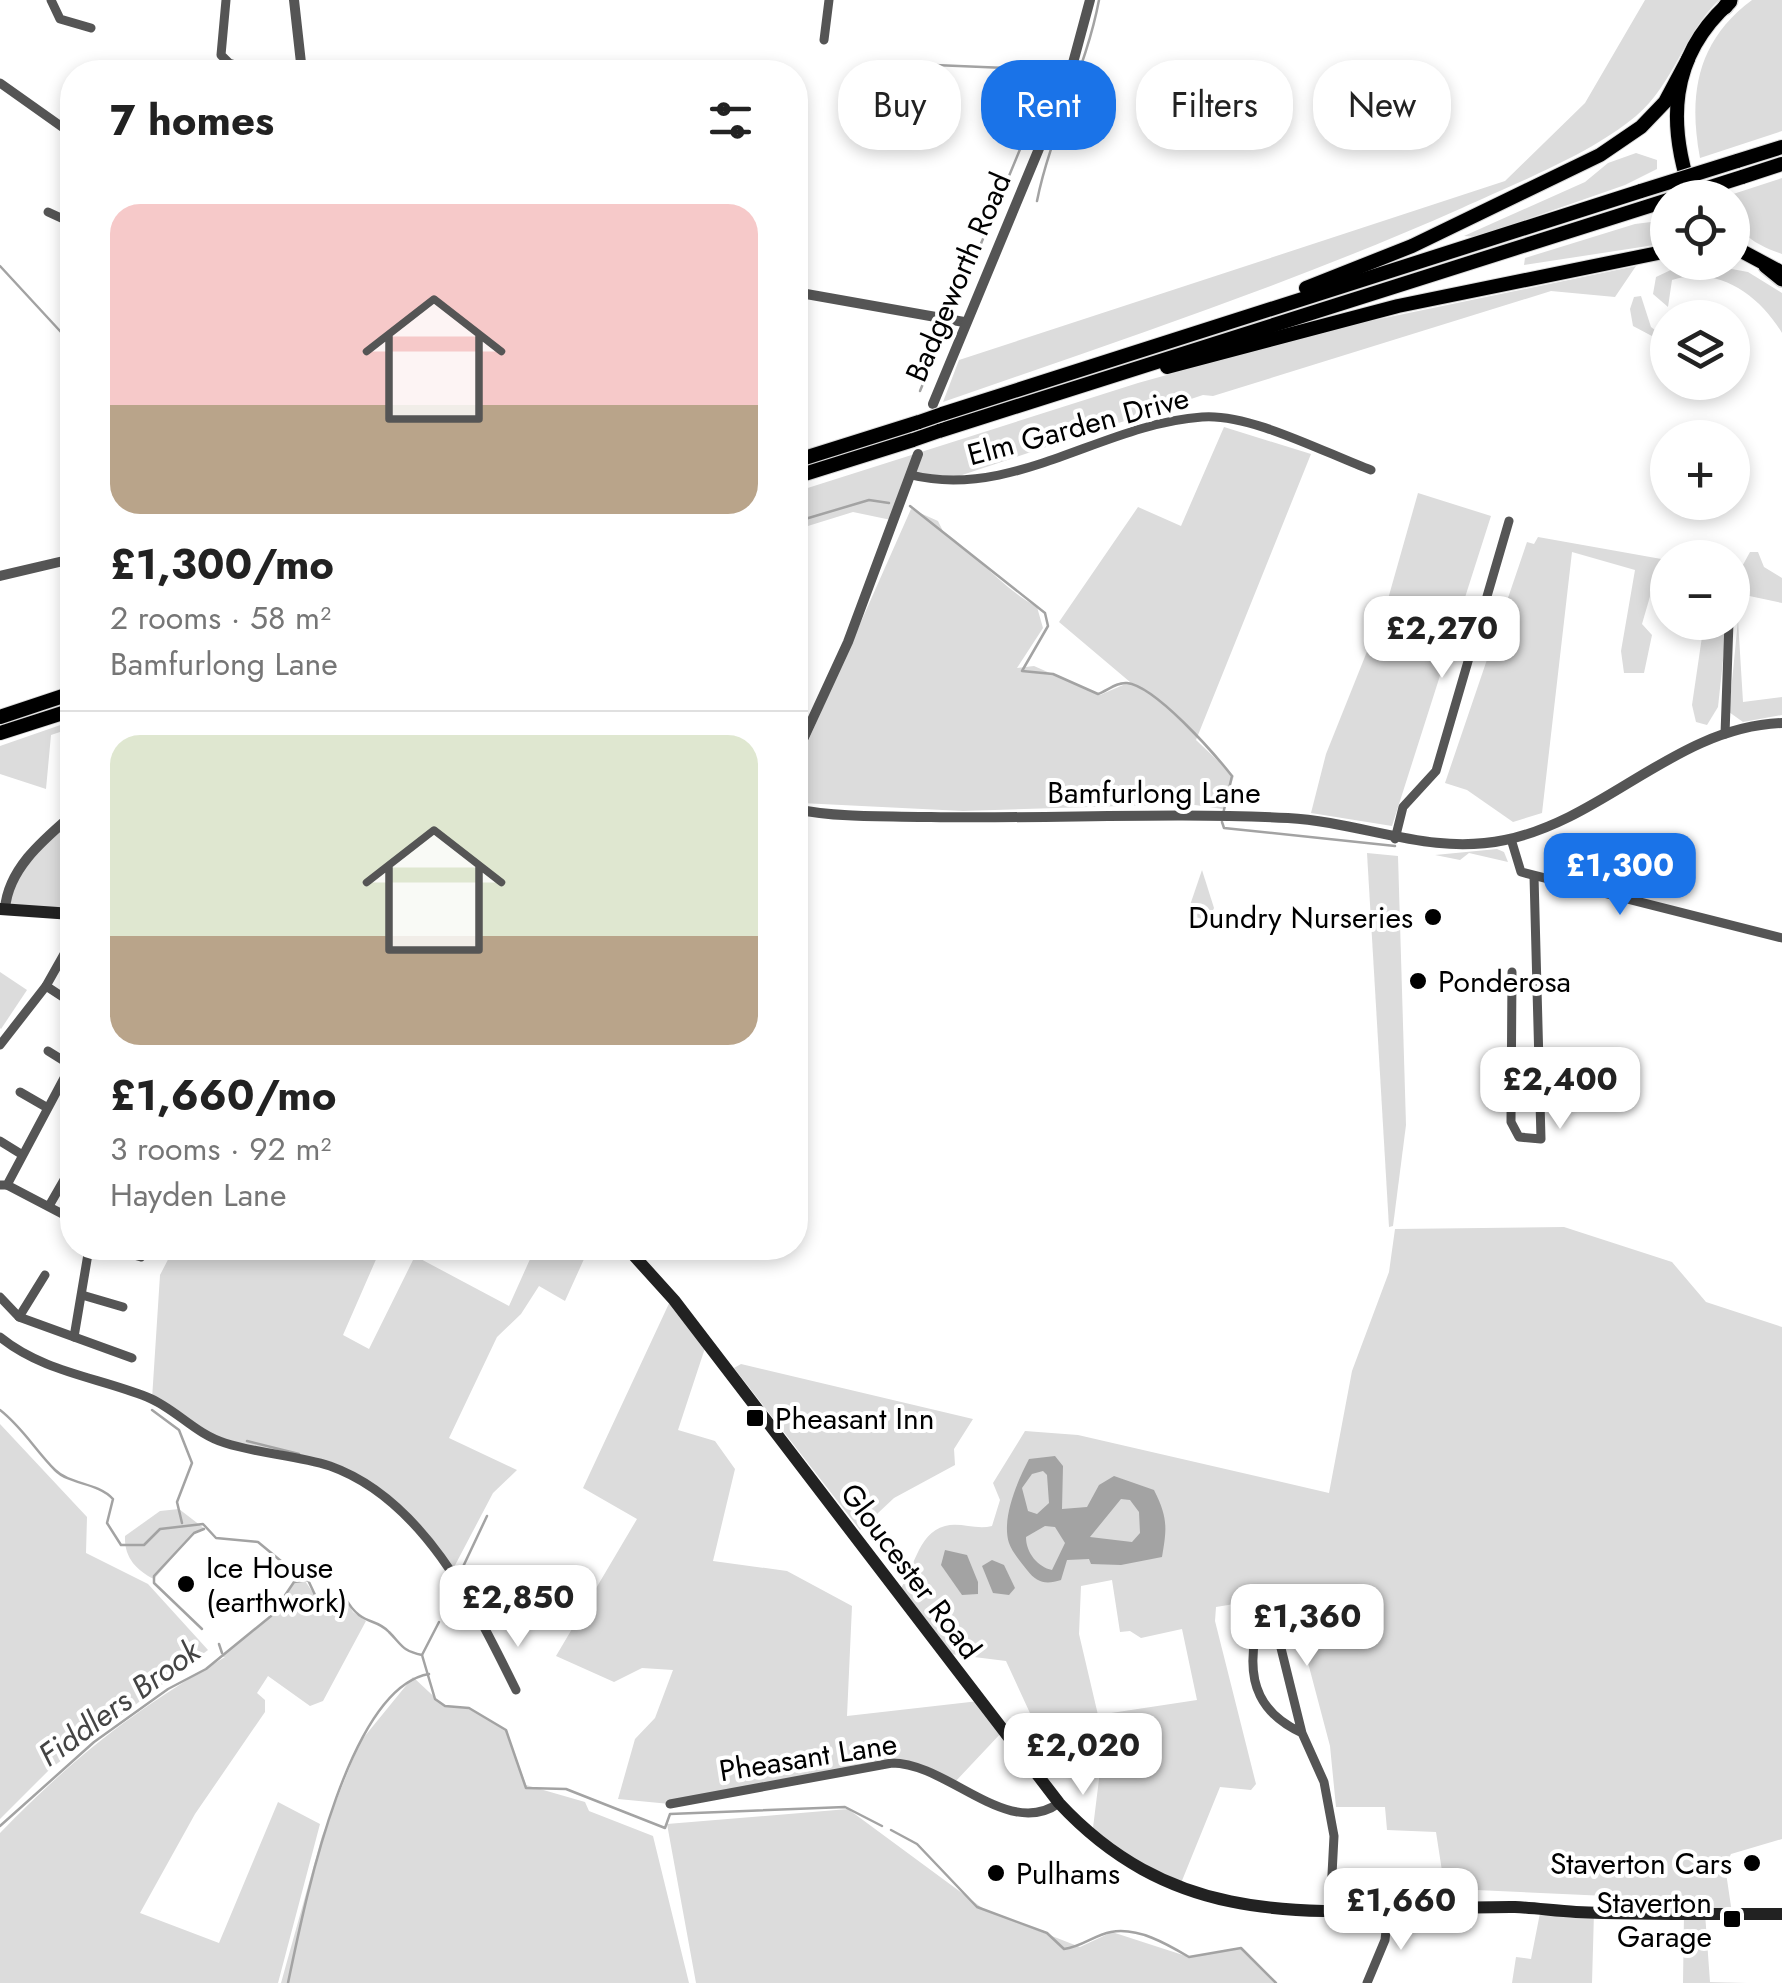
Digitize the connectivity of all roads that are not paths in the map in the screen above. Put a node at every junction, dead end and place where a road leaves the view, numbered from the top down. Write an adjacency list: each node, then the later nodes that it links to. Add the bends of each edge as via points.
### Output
1 (51, 0): 7 (street, via 60,19)
2 (226, 0): 10 (street, via 219,41)
3 (294, 0): 11 (street)
4 (829, 0): 8 (street)
5 (1090, 0): 25 (street, Badgeworth Road, via 1070,74)
6 (1729, 2): 9 (highway)
7 (91, 28)
8 (824, 40)
9 (1688, 59): 16 (highway, via 1674,127); 26 (highway, via 1665,102 1600,154 1412,246)
10 (226, 60)
11 (301, 60)
12 (0, 83): 13 (street)
13 (60, 126)
14 (1782, 146): 26 (highway, bridge)
15 (1782, 164): 17 (highway, bridge)
16 (1689, 180)
17 (1733, 180)
18 (1650, 206): 27 (highway)
19 (48, 212): 20 (street)
20 (60, 218)
21 (1650, 255): 27 (highway, via 1398,306)
22 (1769, 266): 23 (highway)
23 (1782, 280)
24 (808, 294): 25 (street)
25 (964, 322): 28 (street, Badgeworth Road)
26 (1190, 334): 28 (highway)
27 (1035, 400): 29 (highway, bridge, via 939,431)
28 (937, 409): 30 (highway, bridge, via 918,422)
29 (916, 447): 32 (highway); 33 (street)
30 (808, 457)
31 (1371, 470): 33 (street, Elm Garden Drive, via 1246,424 1205,416 990,478 952,483)
32 (808, 475)
33 (911, 475): 42 (street)
34 (1509, 521): 47 (street, via 1436,771 1402,807)
35 (60, 563): 36 (street)
36 (0, 576)
37 (1728, 640): 44 (street)
38 (60, 698): 40 (highway)
39 (60, 714): 43 (highway)
40 (0, 717)
41 (1782, 723): 44 (street, Bamfurlong Lane)
42 (808, 729)
43 (0, 733)
44 (1725, 734): 48 (street, Bamfurlong Lane, via 1674,755 1556,825)
45 (808, 810): 47 (street, Bamfurlong Lane, via 1291,818)
46 (60, 828): 50 (street, via 14,876)
47 (1395, 838): 48 (street, Bamfurlong Lane, via 1432,845)
48 (1511, 839): 49 (street, via 1518,869)
49 (1534, 876): 52 (street); 54 (street, via 1541,1139 1519,1138 1511,1122)
50 (3, 909): 51 (main road)
51 (60, 913)
52 (1782, 938)
53 (60, 961): 55 (street)
54 (1512, 972)
55 (46, 986): 56 (street); 57 (street)
56 (60, 995)
57 (0, 1045)
58 (48, 1051): 59 (street)
59 (60, 1058)
60 (60, 1084): 62 (street)
61 (20, 1092): 62 (street)
62 (46, 1107): 64 (street)
63 (0, 1141): 64 (street)
64 (21, 1154): 65 (street)
65 (3, 1185): 67 (street)
66 (60, 1187): 67 (street)
67 (49, 1206): 68 (street)
68 (60, 1212)
69 (87, 1260): 72 (street)
70 (638, 1260): 81 (main road, Gloucester Road)
71 (44, 1275): 75 (street)
72 (82, 1295): 74 (street); 77 (street)
73 (0, 1297): 75 (street)
74 (123, 1307)
75 (19, 1317): 77 (street)
76 (0, 1337): 79 (street, via 50,1367 152,1399 225,1443 327,1466 363,1483 452,1571)
77 (74, 1337): 78 (street)
78 (132, 1358)
79 (516, 1690)
80 (1302, 1733): 80 (street, via 1278,1636 1254,1638 1259,1696 1267,1712); 84 (street, via 1324,1782 1334,1836)
81 (1059, 1803): 82 (street, Pheasant Lane, via 1044,1812 1012,1811 938,1772 892,1763); 84 (main road, Gloucester Road, via 1110,1850 1179,1888 1244,1907)
82 (670, 1804)
83 (1388, 1912): 84 (main road, Gloucester Road); 85 (main road, Gloucester Road); 86 (street, via 1386,1940)
84 (1330, 1913)
85 (1782, 1914)
86 (1367, 1983)

